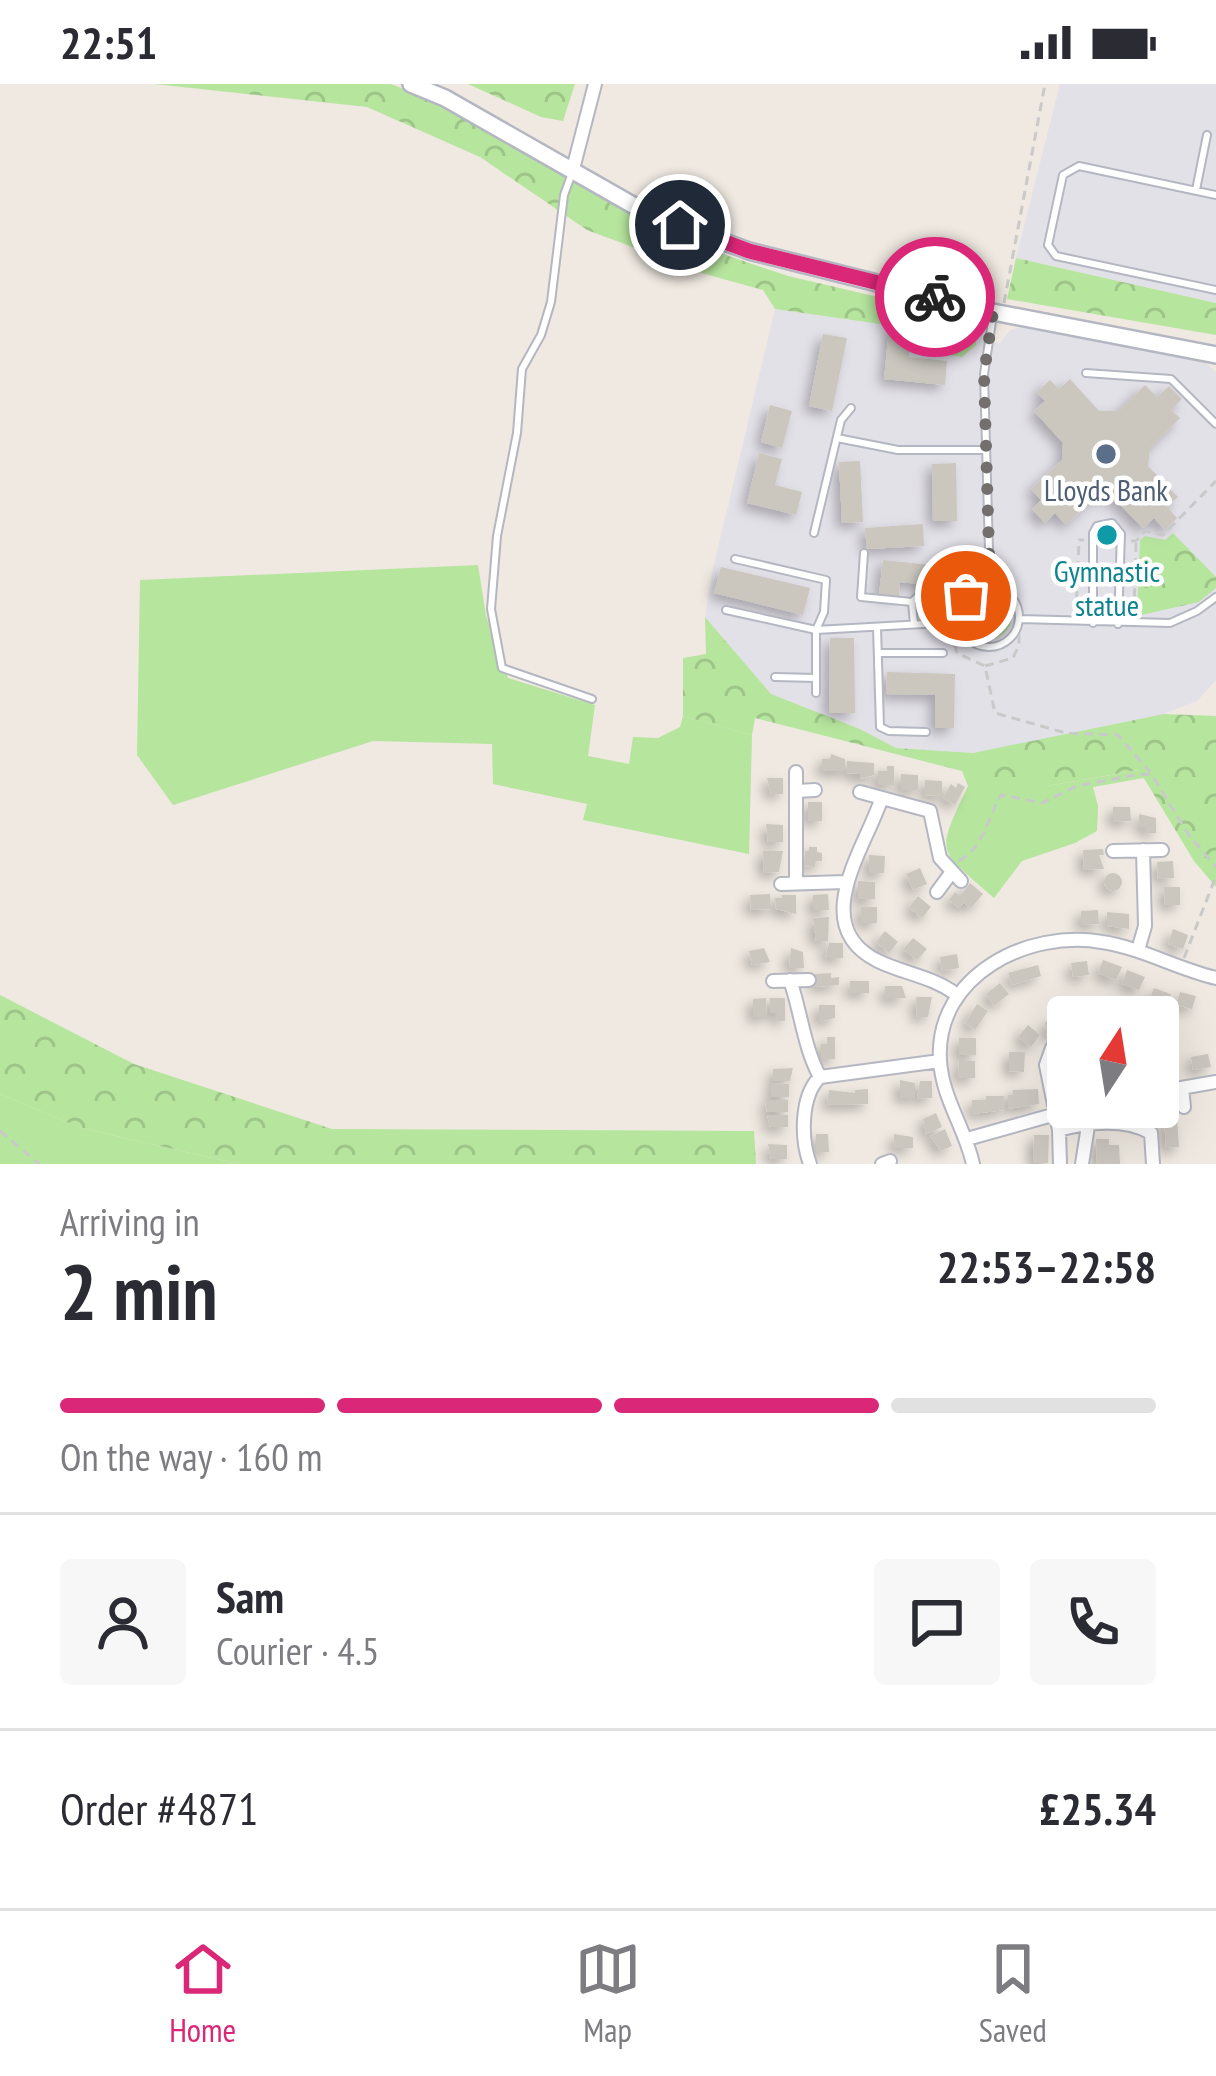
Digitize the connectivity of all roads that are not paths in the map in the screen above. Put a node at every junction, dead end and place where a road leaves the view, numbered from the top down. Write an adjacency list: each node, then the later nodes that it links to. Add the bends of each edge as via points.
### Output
1 (411, 84): 4 (street)
2 (595, 84): 4 (street)
3 (1207, 135): 5 (lane)
4 (573, 169): 8 (street, via 646,212 749,251); 35 (lane, via 551,302 523,368 491,609 502,668)
5 (1196, 190): 6 (lane); 7 (lane, via 1073,168 1063,175 1048,245 1056,256)
6 (1216, 195)
7 (1216, 290)
8 (999, 308): 9 (street); 14 (lane, via 984,374)
9 (1216, 356)
10 (1086, 373): 12 (lane, via 1171,379)
11 (850, 408): 13 (lane)
12 (1216, 424)
13 (837, 438): 14 (lane, via 898,450); 15 (lane)
14 (985, 450): 19 (lane)
15 (814, 532)
16 (864, 553): 21 (lane, via 861,597)
17 (735, 559): 29 (lane, via 826,580)
18 (946, 560): 21 (lane, via 943,598)
19 (990, 586): 23 (lane, via 1015,600); 24 (lane, via 966,596)
20 (1216, 597): 27 (lane, via 1186,618)
21 (911, 602): 26 (lane)
22 (726, 610): 29 (lane)
23 (1019, 619): 24 (lane, via 1012,637 986,647 968,639); 25 (lane)
24 (959, 622): 26 (lane)
25 (1093, 623): 27 (lane); 27 (lane, via 1093,540 1097,526 1112,523 1121,541)
26 (914, 624): 28 (lane)
27 (1118, 624)
28 (877, 627): 29 (lane); 30 (lane)
29 (816, 630): 33 (lane)
30 (878, 652): 31 (lane); 36 (lane, via 880,727)
31 (943, 653)
32 (775, 677): 33 (lane)
33 (816, 678): 34 (lane)
34 (816, 694)
35 (592, 699)
36 (926, 732)
37 (796, 772): 38 (street)
38 (796, 790): 39 (street); 46 (street)
39 (815, 790)
40 (860, 792): 41 (street)
41 (881, 800): 45 (street); 48 (street, via 930,811 940,858 953,874)
42 (1143, 850): 43 (street); 44 (street); 49 (street)
43 (1162, 850)
44 (1113, 851)
45 (844, 882): 46 (street); 54 (street, via 860,949)
46 (796, 883): 47 (street)
47 (781, 884)
48 (938, 892)
49 (1138, 950): 50 (street); 54 (street, via 1046,942 997,961)
50 (1216, 978)
51 (790, 980): 52 (street); 53 (street); 56 (street)
52 (809, 980)
53 (773, 981)
54 (956, 994): 55 (street)
55 (940, 1061): 56 (street); 66 (street, via 947,1100)
56 (820, 1077): 67 (street, via 806,1096)
57 (1216, 1082): 59 (street)
58 (1179, 1088): 59 (street)
59 (1182, 1088): 60 (street)
60 (1184, 1107)
61 (1047, 1117): 66 (street)
62 (1074, 1128): 65 (street)
63 (1088, 1128): 70 (street)
64 (1140, 1128): 71 (street, via 1151,1133)
65 (1059, 1130): 69 (street)
66 (968, 1139): 68 (street)
67 (805, 1163)
68 (973, 1164)
69 (1060, 1164)
70 (1082, 1164)
71 (1153, 1164)

